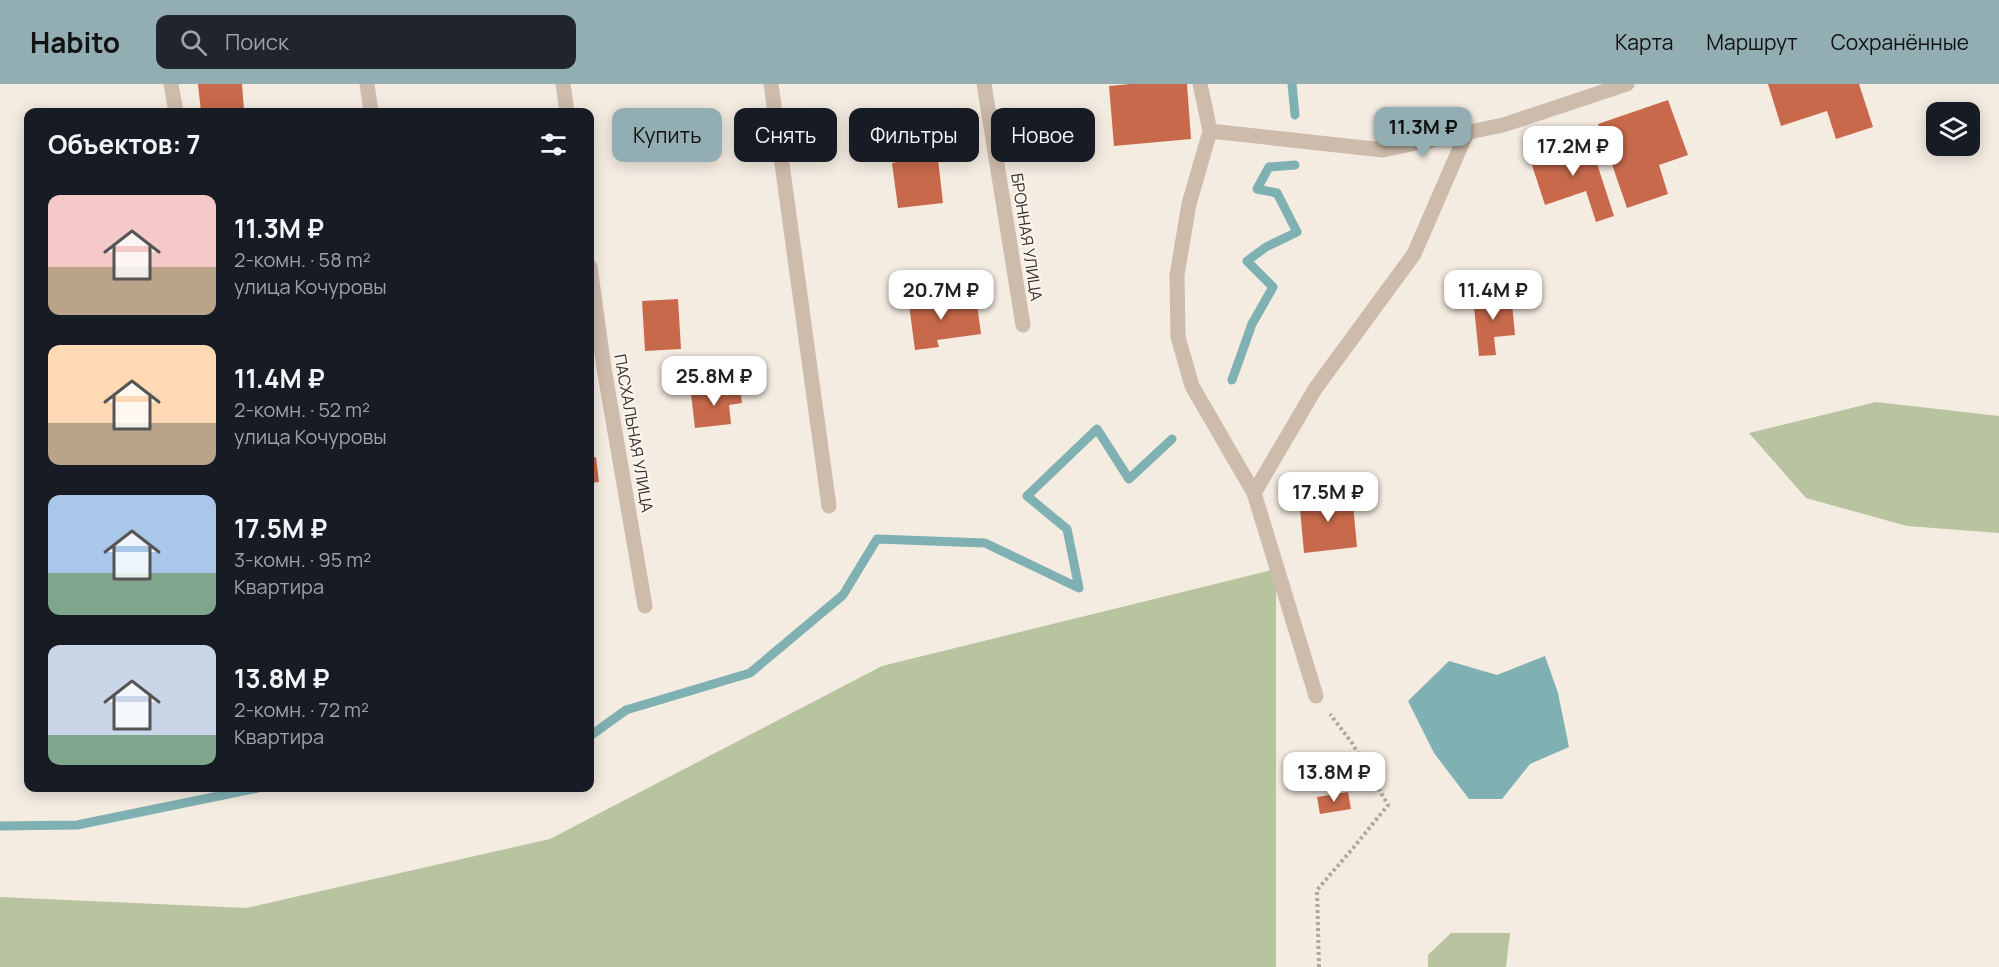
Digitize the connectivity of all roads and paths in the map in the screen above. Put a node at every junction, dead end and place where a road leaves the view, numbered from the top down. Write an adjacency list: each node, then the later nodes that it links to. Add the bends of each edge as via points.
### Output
1 (171, 84): 8 (street)
2 (367, 84): 9 (street)
3 (563, 84): 10 (street)
4 (771, 84): 16 (street)
5 (984, 84): 14 (street, БРОННАЯ УЛИЦА)
6 (1627, 84): 12 (street, via 1503,125)
7 (1203, 87): 11 (street)
8 (175, 108)
9 (370, 108)
10 (566, 108)
11 (1210, 131): 12 (street, via 1383,150); 15 (street, via 1189,204 1177,275 1178,337 1192,386)
12 (1467, 132): 15 (street, via 1414,254 1315,389)
13 (594, 296): 17 (street, ПАСХАЛЬНАЯ УЛИЦА)
14 (1023, 325)
15 (1254, 493): 18 (street)
16 (829, 506)
17 (645, 606)
18 (1317, 696): 19 (path, via 1352,742 1388,805 1317,890)
19 (1319, 967)

